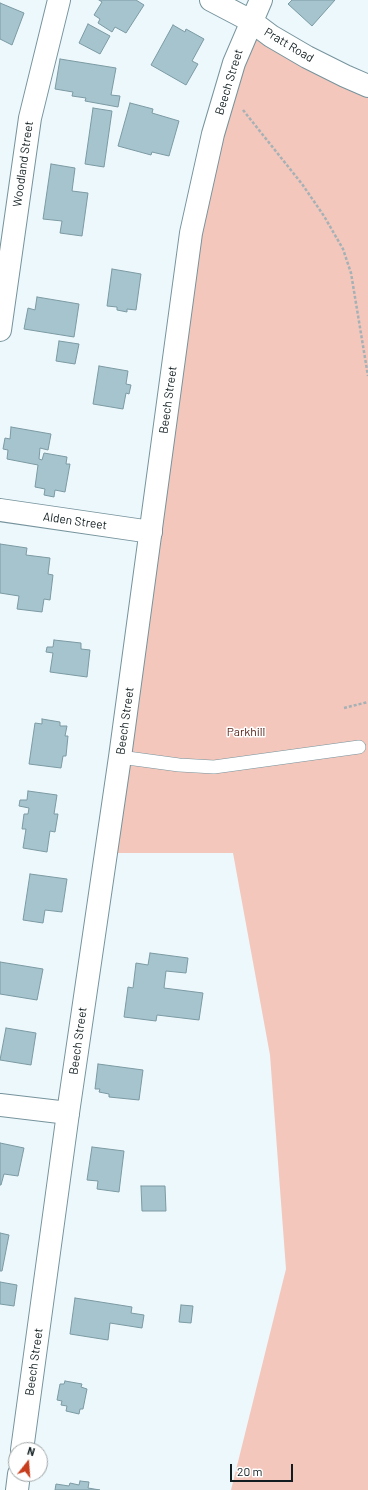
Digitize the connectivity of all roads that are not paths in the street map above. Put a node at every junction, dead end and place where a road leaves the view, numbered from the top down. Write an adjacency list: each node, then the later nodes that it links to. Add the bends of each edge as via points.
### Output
1 (58, 0): 6 (street, Woodland Street, via 30,118)
2 (212, 0): 4 (street, Pratt Road)
3 (261, 0): 4 (street, Beech Street)
4 (250, 21): 5 (street, Pratt Road, via 307,57); 8 (street, Beech Street, via 234,63 213,134 191,233)
5 (368, 86)
6 (0, 330)
7 (0, 510): 8 (street, Alden Street)
8 (150, 532): 10 (street, Beech Street)
9 (359, 747): 10 (lane, via 214,767)
10 (120, 757): 12 (street, Beech Street)
11 (0, 1105): 12 (street)
12 (68, 1113): 13 (street, Beech Street)
13 (23, 1442)

